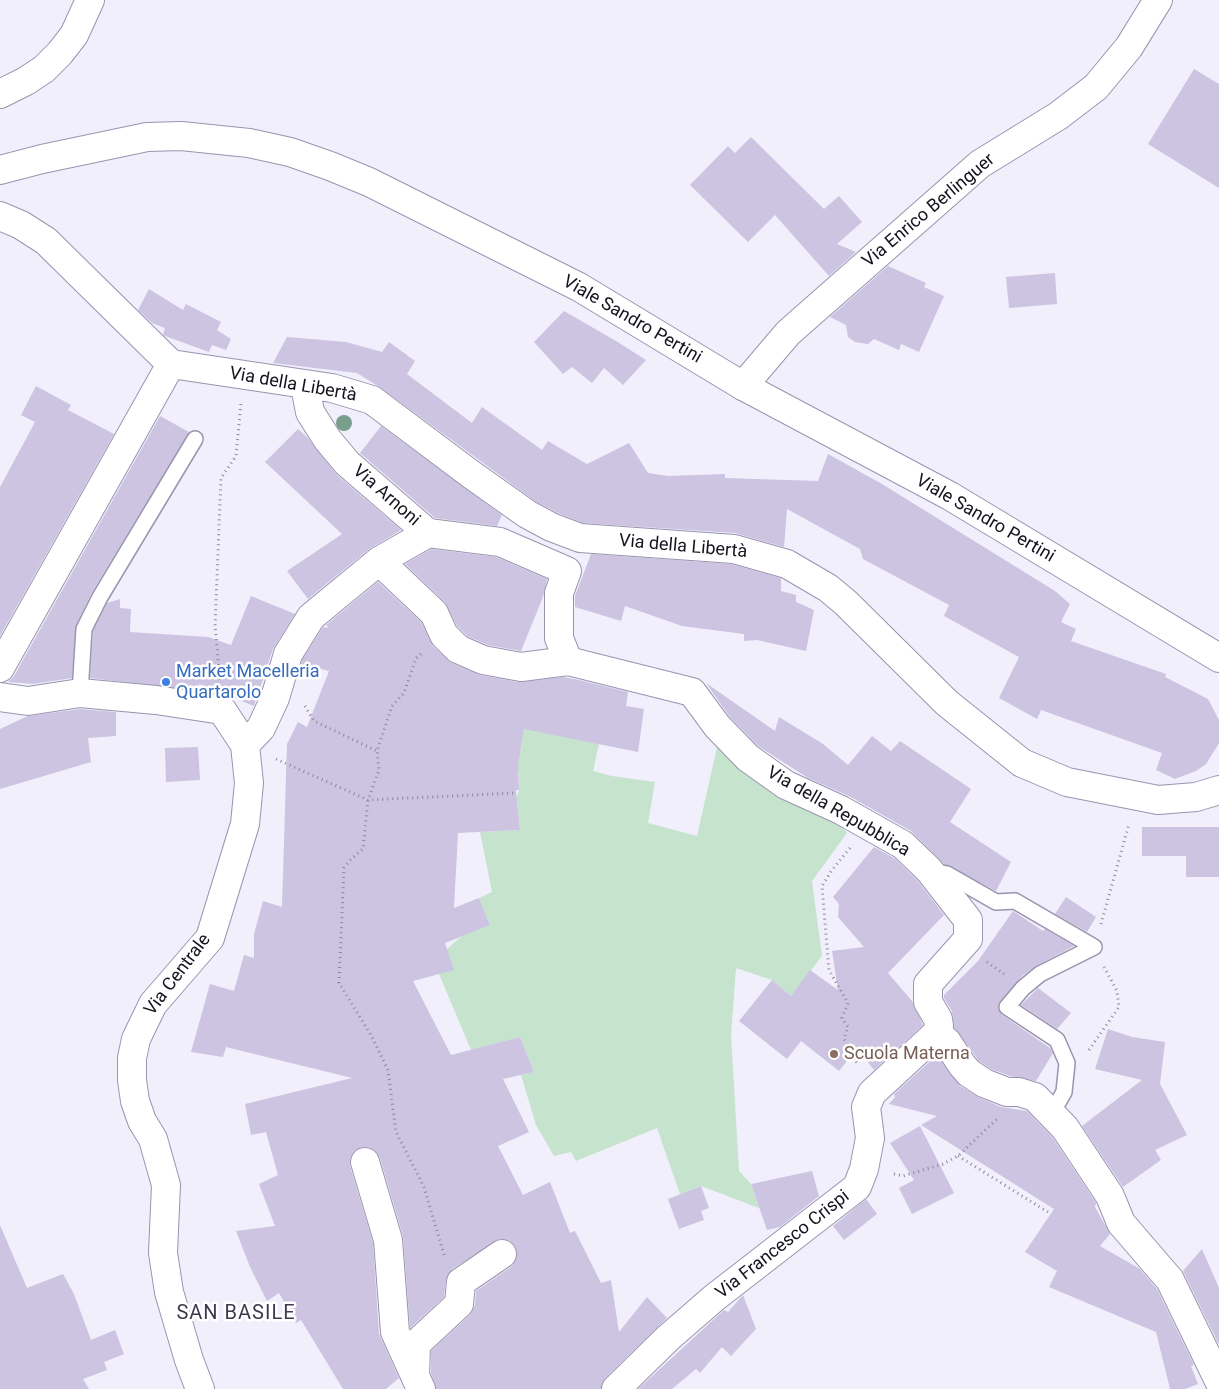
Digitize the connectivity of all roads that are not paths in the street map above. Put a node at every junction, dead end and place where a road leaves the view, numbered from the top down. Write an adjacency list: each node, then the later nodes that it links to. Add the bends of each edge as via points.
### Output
1 (90, 0): 3 (street, via 74,35 60,53 26,82)
2 (1158, 0): 8 (street, Via Enrico Berlinguer, via 1129,46 1096,87 1058,116 980,164 788,333)
3 (0, 94)
4 (0, 170): 8 (street, Viale Sandro Pertini, via 147,137 215,138 290,152 369,182 579,287)
5 (0, 216): 6 (street, via 46,241)
6 (171, 364): 7 (street, Via della Libertà); 14 (street)
7 (305, 386): 10 (street, Via Arnoni, via 310,412 347,463); 18 (street, Via della Libertà, via 332,388 372,400 528,514 580,538 734,549 778,561 808,575 846,603 947,703 1022,763 1068,782 1158,800 1196,797)
8 (743, 386): 12 (street, Viale Sandro Pertini, via 950,496)
9 (195, 440): 15 (lane, via 84,629)
10 (428, 533): 11 (street); 13 (street, Via Arnoni, via 500,542 567,571 559,594 559,638)
11 (379, 560): 13 (street, Via della Repubblica, via 434,613 444,635 458,649 483,660 521,667); 17 (street, via 311,617 288,654 275,698 260,728)
12 (1219, 658)
13 (568, 661): 19 (street, Via della Repubblica, via 692,692 717,726 748,758 786,785 841,810 903,845)
14 (0, 668)
15 (80, 693): 16 (street, via 28,701); 17 (street, Via Centrale, via 222,710)
16 (0, 697)
17 (245, 745): 26 (street, Via Centrale, via 249,783 245,824 210,938 153,1004 136,1039 132,1058 135,1101 153,1140 166,1185 163,1253 170,1292 188,1360)
18 (1219, 790)
19 (929, 870): 20 (street, Via della Repubblica, via 961,909 970,931 964,945 928,984 928,1002 938,1019); 21 (lane, via 947,874 996,902 1015,901 1094,947 1040,974 1007,1007 1057,1040 1067,1063 1064,1092)
20 (937, 1032): 21 (street, Via della Repubblica, via 969,1073 1007,1092 1035,1097); 27 (street, Via Francesco Crispi, via 872,1093 866,1107 870,1138 857,1187 714,1298)
21 (1052, 1113): 24 (street, Via della Repubblica, via 1110,1196 1121,1223 1170,1280)
22 (365, 1162): 25 (street, via 388,1240 395,1332)
23 (502, 1254): 25 (street, via 461,1282 459,1304 416,1344)
24 (1215, 1380)
25 (413, 1385)
26 (200, 1389)
27 (616, 1389)

